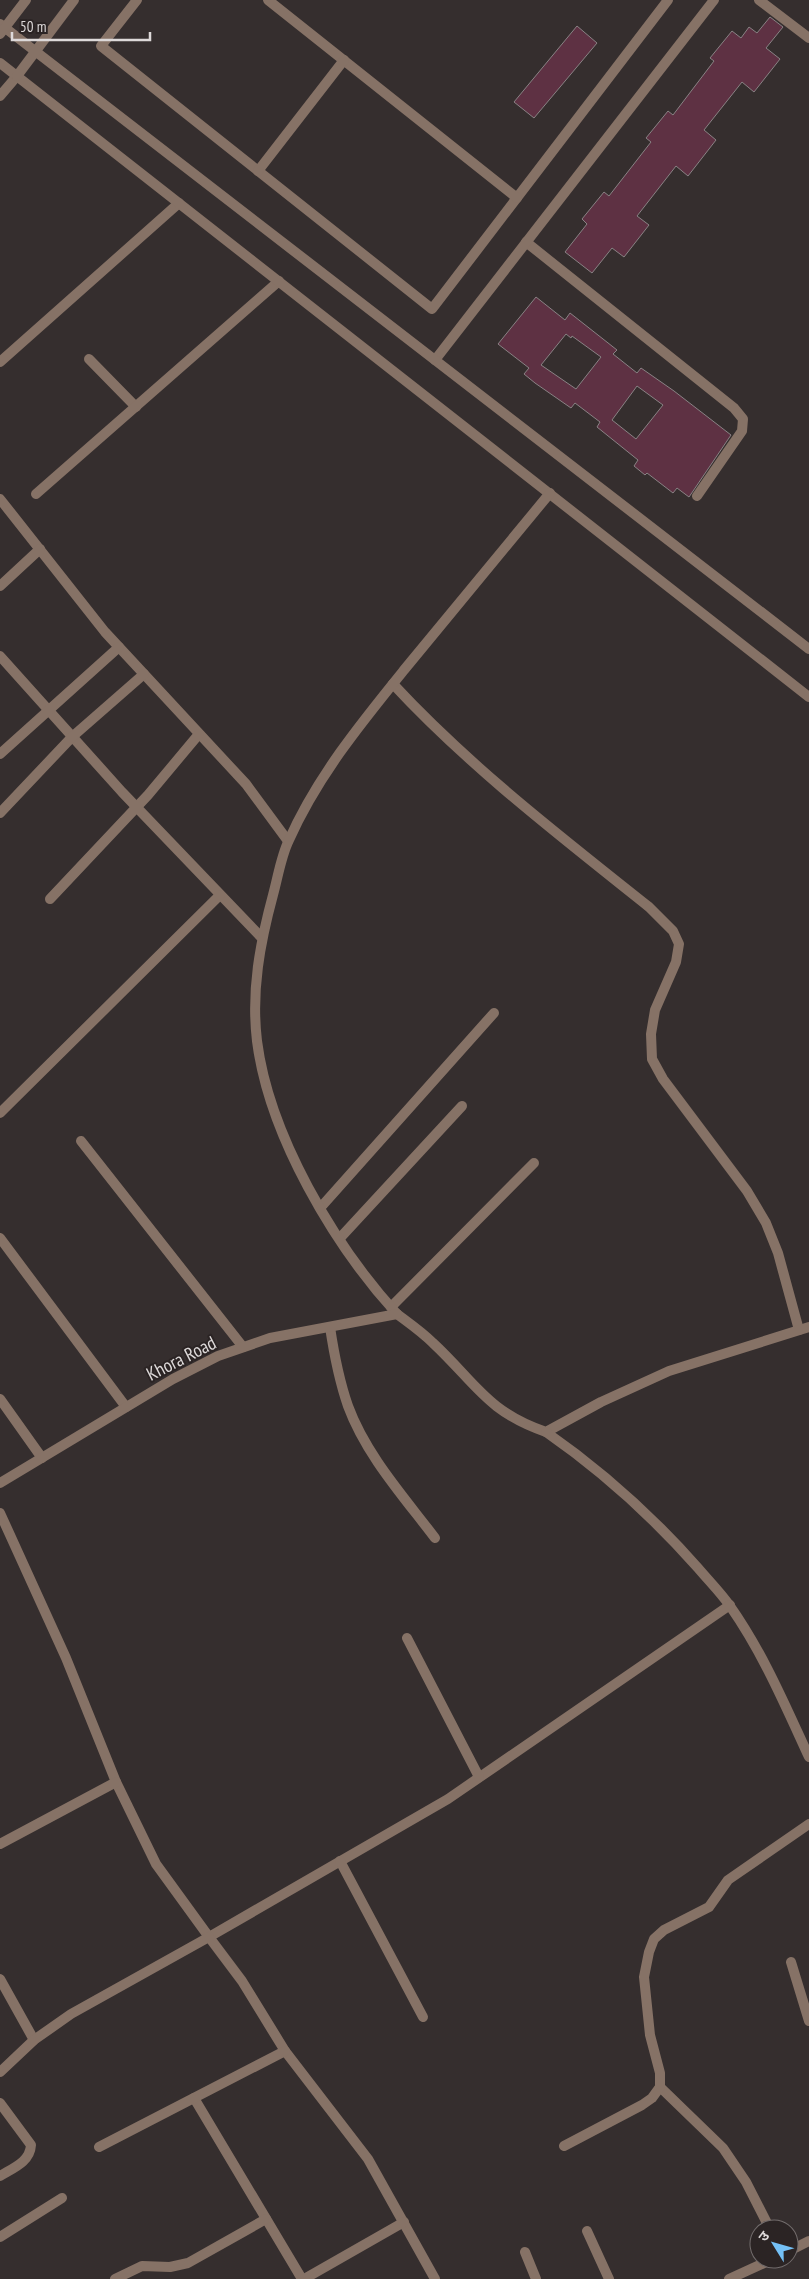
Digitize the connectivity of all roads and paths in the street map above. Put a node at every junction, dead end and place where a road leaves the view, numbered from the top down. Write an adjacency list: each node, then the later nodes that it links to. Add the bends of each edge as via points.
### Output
1 (26, 0): 8 (street)
2 (74, 0): 10 (street)
3 (136, 0): 15 (street, via 100,46)
4 (268, 0): 11 (street)
5 (668, 0): 16 (street)
6 (714, 0): 18 (street)
7 (759, 0): 9 (street)
8 (2, 28): 10 (street)
9 (809, 38)
10 (35, 51): 13 (street); 21 (street)
11 (344, 60): 15 (street); 16 (street)
12 (0, 62): 13 (street)
13 (17, 76): 14 (street); 17 (street)
14 (0, 96)
15 (258, 171): 16 (street, via 432,309)
16 (517, 198)
17 (179, 203): 19 (street); 22 (street)
18 (526, 242): 21 (street); 26 (street, via 734,408 743,419 742,431)
19 (278, 281): 23 (street); 24 (street)
20 (90, 360): 23 (street)
21 (435, 360): 31 (street)
22 (0, 362)
23 (136, 407): 25 (street)
24 (550, 493): 34 (street); 35 (street)
25 (36, 494)
26 (697, 496)
27 (0, 499): 28 (street)
28 (40, 549): 29 (street); 30 (street)
29 (0, 586)
30 (119, 647): 33 (street); 36 (street)
31 (809, 649)
32 (0, 656): 36 (street)
33 (144, 674): 37 (street); 38 (street)
34 (392, 684): 42 (street, via 356,729 316,790); 57 (street, via 471,762 649,907 673,931 678,944 676,962 655,1010 651,1034 652,1059 663,1079 747,1191 766,1223 778,1253)
35 (809, 697)
36 (48, 710): 38 (street); 39 (street)
37 (199, 734): 40 (street); 42 (street, via 246,784)
38 (72, 737): 40 (street); 41 (street)
39 (0, 754)
40 (137, 807): 43 (street); 44 (street)
41 (0, 814)
42 (288, 841): 45 (street)
43 (220, 895): 45 (street); 48 (street)
44 (50, 899)
45 (262, 938): 51 (street, via 256,980 257,1040 269,1097 292,1158)
46 (494, 1013): 51 (street)
47 (462, 1106): 53 (street)
48 (0, 1113)
49 (81, 1141): 58 (street)
50 (534, 1163): 54 (street)
51 (321, 1207): 53 (street)
52 (0, 1238): 60 (street)
53 (340, 1238): 54 (street, via 372,1287)
54 (394, 1310): 55 (street, Khora Road); 61 (street, via 433,1343 495,1407)
55 (330, 1327): 58 (street, Khora Road, via 270,1338); 65 (street, via 337,1371 363,1440)
56 (809, 1327): 57 (street)
57 (798, 1330): 61 (street, via 669,1371)
58 (243, 1347): 60 (street, Khora Road, via 210,1360)
59 (0, 1399): 62 (street)
60 (126, 1407): 62 (street, Khora Road)
61 (546, 1432): 66 (street, via 579,1454 629,1498 680,1547)
62 (42, 1458): 63 (street, Khora Road)
63 (0, 1483)
64 (0, 1514): 70 (street, via 66,1658)
65 (435, 1538)
66 (730, 1605): 68 (street, via 768,1668); 69 (street)
67 (407, 1638): 69 (street)
68 (809, 1757)
69 (480, 1777): 73 (street)
70 (116, 1782): 72 (street); 74 (street, via 156,1864)
71 (809, 1824): 82 (street, via 728,1880 709,1907 664,1930 654,1939 644,1977)
72 (0, 1844)
73 (340, 1861): 74 (street); 77 (street)
74 (209, 1938): 79 (street, via 70,2014); 80 (street, via 242,1981)
75 (791, 1962): 78 (street)
76 (0, 1979): 79 (street)
77 (423, 2017)
78 (809, 2021)
79 (34, 2040): 81 (street)
80 (286, 2051): 83 (street); 91 (street, via 368,2159)
81 (0, 2072)
82 (660, 2087): 85 (street, via 642,2105); 90 (street, via 723,2148 746,2182)
83 (194, 2098): 86 (street); 89 (street)
84 (0, 2103): 87 (street, via 31,2145 24,2161)
85 (564, 2146)
86 (99, 2147)
87 (0, 2176)
88 (62, 2198): 93 (street)
89 (266, 2219): 96 (street, via 188,2263 170,2268 142,2266); 97 (street)
90 (765, 2219)
91 (404, 2222): 97 (street); 98 (street)
92 (587, 2231): 100 (street)
93 (0, 2237)
94 (525, 2252): 99 (street)
95 (751, 2269): 101 (street)
96 (115, 2279)
97 (303, 2279)
98 (435, 2279)
99 (536, 2279)
100 (609, 2279)
101 (729, 2279)

